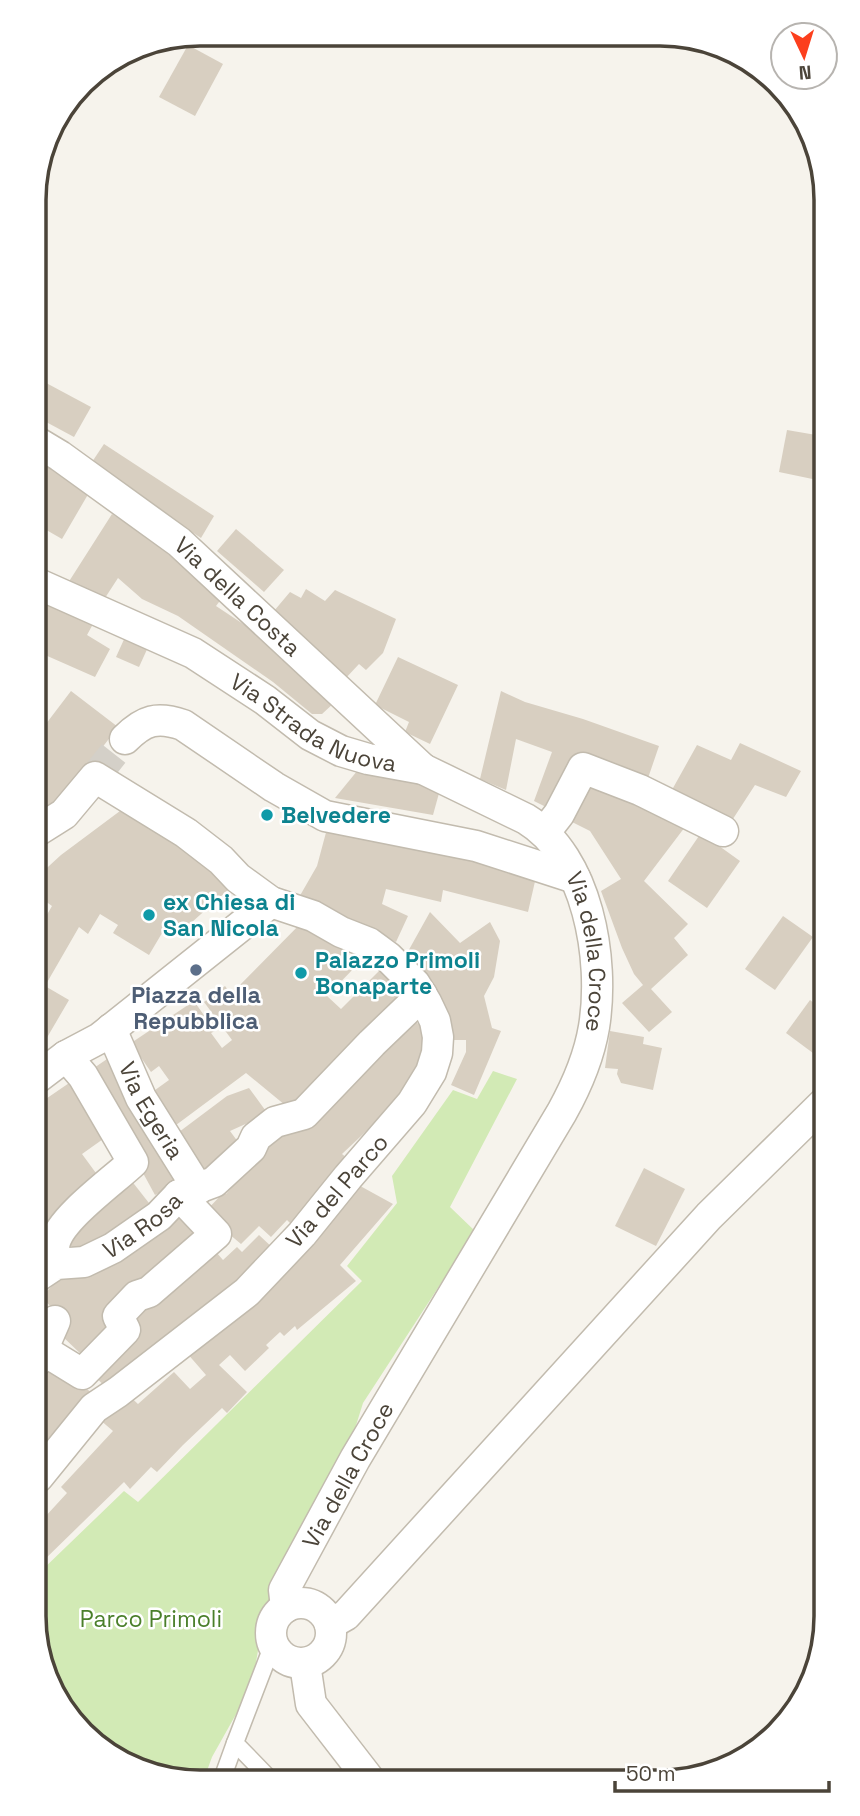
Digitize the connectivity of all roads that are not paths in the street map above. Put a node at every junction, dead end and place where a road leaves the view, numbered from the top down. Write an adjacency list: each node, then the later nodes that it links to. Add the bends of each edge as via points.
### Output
1 (46, 448): 4 (street, Via della Costa, via 179,542)
2 (46, 587): 4 (street, Via Strada Nuova, via 193,653 310,735 341,751)
3 (125, 739): 8 (street, Via della Croce, via 144,724 167,720 183,725 325,816 476,846)
4 (423, 769): 7 (street, Via Strada Nuova, via 498,803)
5 (46, 825): 9 (street, Via del Parco, via 64,814 95,778 186,833)
6 (723, 831): 7 (street, via 583,768)
7 (545, 832): 8 (street, Via Strada Nuova)
8 (575, 878): 21 (street, Via della Croce, via 584,898 596,976 594,1024 578,1081 355,1458 284,1590)
9 (271, 902): 10 (street, Via del Parco, via 369,943 402,970); 11 (street)
10 (422, 995): 15 (street, Via Rosa, via 304,1114 275,1122 214,1182); 20 (street, Via del Parco, via 435,1021 437,1054 412,1103 247,1292 94,1408)
11 (111, 1029): 12 (street); 15 (street, Via Egeria)
12 (66, 1056): 13 (street); 16 (street, via 83,1076 133,1162 59,1231)
13 (46, 1071)
14 (814, 1113): 22 (street, via 709,1216 346,1615)
15 (189, 1192): 16 (street, Via Rosa, via 113,1248 83,1262); 19 (street, Via Egeria, via 216,1234 149,1292 137,1296 118,1316 125,1330 82,1374)
16 (47, 1270)
17 (55, 1321): 18 (street)
18 (46, 1343)
19 (46, 1357)
20 (46, 1467)
21 (286, 1607): 22 (street, via 312,1605); 23 (street, via 274,1619)
22 (330, 1624): 24 (street, via 327,1650)
23 (273, 1644): 24 (street, via 285,1659); 25 (lane)
24 (305, 1664): 28 (street, via 311,1704)
25 (235, 1743): 26 (lane); 27 (lane)
26 (225, 1770)
27 (261, 1770)
28 (362, 1770)

